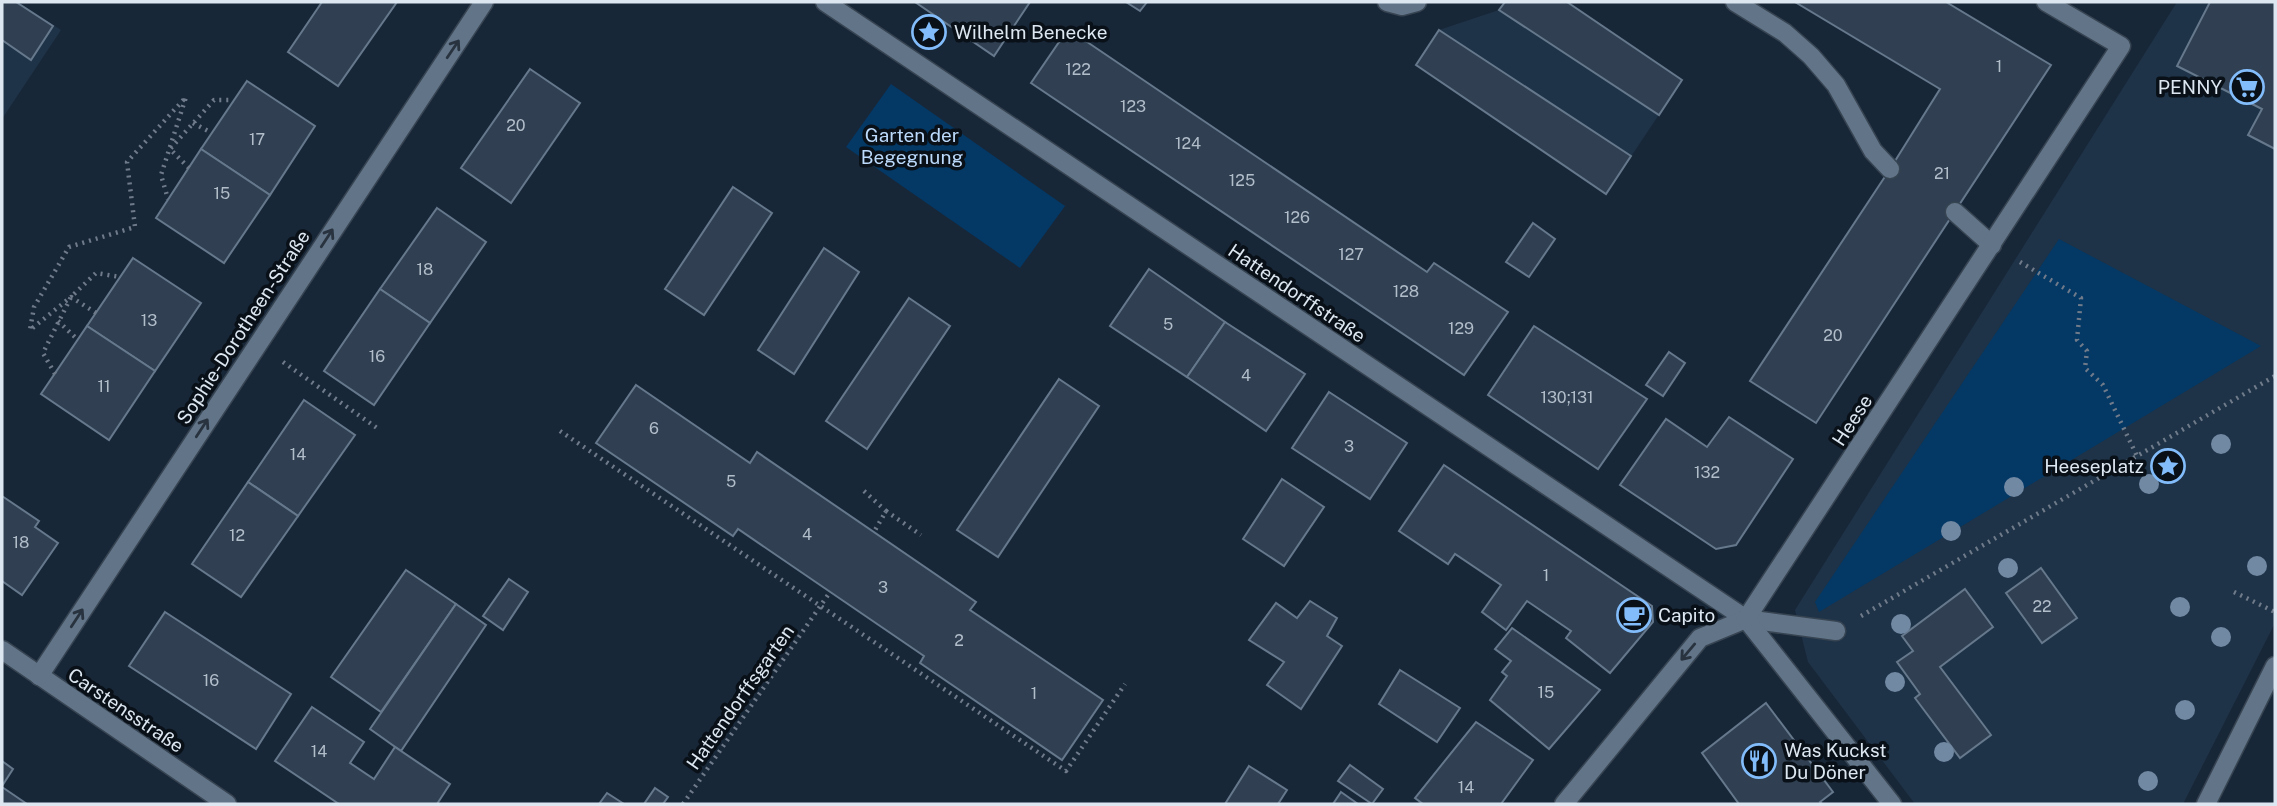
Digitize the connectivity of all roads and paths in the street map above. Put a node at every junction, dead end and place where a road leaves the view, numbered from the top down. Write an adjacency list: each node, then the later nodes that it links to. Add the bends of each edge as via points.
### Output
1 (484, 2): 21 (street, Sophie-Dorotheen-Straße, one-way to 1)
2 (825, 2): 35 (street, Hattendorffstraße)
3 (1387, 2): 4 (street, via 1402,6)
4 (1417, 2)
5 (1735, 2): 12 (street, via 1785,33 1811,56 1836,85 1873,150)
6 (2046, 2): 15 (street, Heese, via 2121,46)
7 (233, 100): 8 (path, via 214,100)
8 (193, 123): 9 (path); 10 (path)
9 (212, 133)
10 (170, 149): 11 (path); 13 (path, via 162,175); 17 (path, via 186,97 127,162 135,227 69,247 34,307 30,330)
11 (189, 168)
12 (1891, 169)
13 (168, 199)
14 (1955, 212): 15 (street)
15 (1992, 245): 26 (path, via 2081,298 2077,340 2087,351 2085,368 2103,385); 35 (street, Heese)
16 (120, 277): 17 (path, via 96,273)
17 (71, 297): 18 (path); 19 (path)
18 (96, 313)
19 (58, 321): 20 (path); 22 (path, via 43,353)
20 (78, 340)
21 (257, 344): 24 (path); 39 (street, Sophie-Dorotheen-Straße, one-way to 21)
22 (55, 374)
23 (2275, 376): 26 (path)
24 (377, 428)
25 (560, 431): 33 (path)
26 (2137, 456): 36 (path)
27 (864, 491): 28 (path)
28 (886, 511): 29 (path); 30 (path)
29 (874, 532)
30 (921, 535)
31 (830, 592): 33 (path, Hattendorffsgarten)
32 (2234, 592): 34 (path)
33 (820, 606): 40 (path, via 1066,771); 42 (path, Hattendorffsgarten)
34 (2275, 612)
35 (1746, 619): 36 (street); 43 (street, one-way to 43, via 1700,638); 44 (street)
36 (1836, 631)
37 (2, 650): 39 (street, Carstensstraße)
38 (2275, 666): 45 (street)
39 (39, 676): 41 (street, Carstensstraße)
40 (1125, 684)
41 (227, 804)
42 (683, 804)
43 (1564, 804)
44 (1892, 804)
45 (2206, 804)

